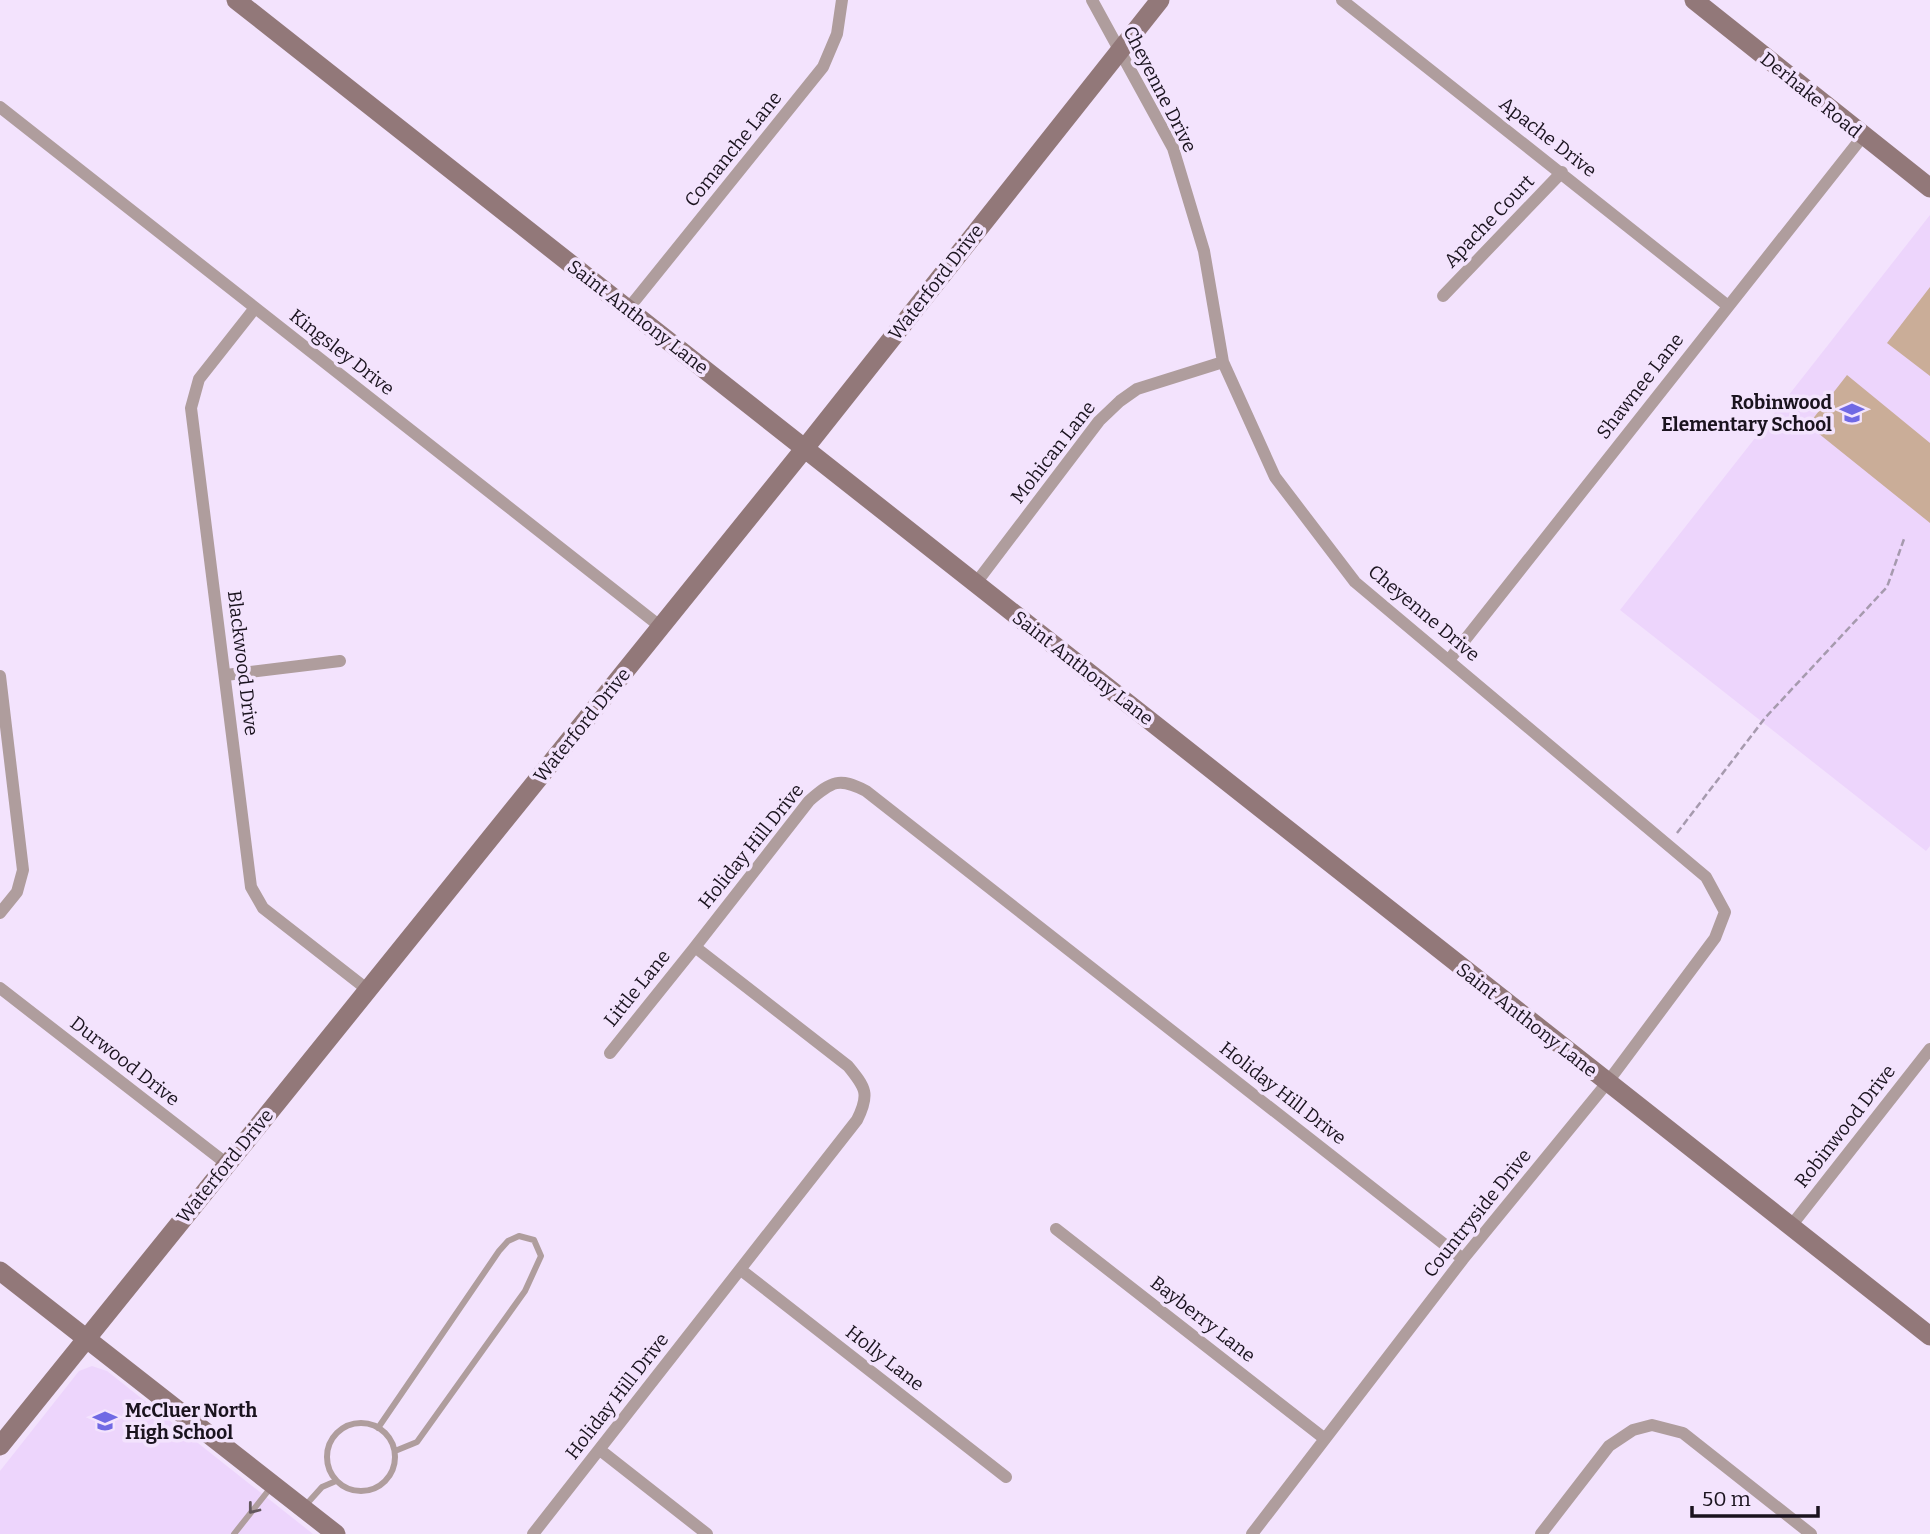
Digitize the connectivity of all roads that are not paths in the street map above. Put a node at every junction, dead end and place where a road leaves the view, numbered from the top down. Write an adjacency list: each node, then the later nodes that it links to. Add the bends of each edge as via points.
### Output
1 (236, 0): 15 (street, Saint Anthony Lane)
2 (842, 0): 15 (street, Comanche Lane, via 837,34 823,67)
3 (1092, 0): 7 (street, Cheyenne Drive)
4 (1160, 0): 7 (street, Waterford Drive)
5 (1342, 0): 10 (street, Apache Drive)
6 (1694, 0): 9 (street, Derhake Road)
7 (1119, 50): 16 (street, Cheyenne Drive, via 1173,148 1205,251); 17 (street, Waterford Drive)
8 (0, 107): 14 (street, Kingsley Drive)
9 (1863, 136): 11 (street, Derhake Road); 13 (street, Shawnee Lane)
10 (1562, 172): 12 (street, Apache Court); 13 (street, Apache Drive)
11 (1930, 188)
12 (1443, 296)
13 (1728, 306): 20 (street, Shawnee Lane)
14 (255, 308): 19 (street, Kingsley Drive); 22 (street, Blackwood Drive, via 199,379 191,408)
15 (628, 309): 17 (street, Saint Anthony Lane)
16 (1223, 362): 18 (street, Mohican Lane, via 1137,389 1120,401); 20 (street, Cheyenne Drive, via 1275,477 1355,582)
17 (806, 448): 18 (street, Saint Anthony Lane); 19 (street, Waterford Drive)
18 (976, 583): 31 (street, Saint Anthony Lane)
19 (660, 627): 28 (street, Waterford Drive)
20 (1449, 660): 24 (street, Cheyenne Drive, via 1706,877)
21 (340, 661): 22 (street)
22 (226, 675): 28 (street, Blackwood Drive, via 251,887 263,908)
23 (0, 676): 25 (street, via 23,870 17,892)
24 (1725, 912): 31 (street, Countryside Drive, via 1715,938)
25 (0, 914)
26 (695, 947): 30 (street, Little Lane); 35 (street, Holiday Hill Drive, via 809,800 829,783 848,782 877,799); 36 (street, Holiday Hill Drive, via 848,1066 863,1084 865,1103 857,1120)
27 (0, 988): 32 (street, Durwood Drive)
28 (368, 990): 32 (street, Waterford Drive)
29 (1930, 1049): 33 (street, Robinwood Drive)
30 (610, 1053)
31 (1607, 1083): 33 (street, Saint Anthony Lane); 35 (street, Countryside Drive)
32 (227, 1164): 39 (street, Waterford Drive)
33 (1791, 1226): 38 (street, Saint Anthony Lane)
34 (1056, 1229): 41 (street, Bayberry Lane)
35 (1463, 1259): 41 (street, Countryside Drive)
36 (741, 1270): 43 (street, Holiday Hill Drive); 45 (street, Holly Lane)
37 (0, 1271): 39 (street)
38 (1930, 1336)
39 (86, 1338): 42 (street, Waterford Drive); 47 (street)
40 (378, 1428): 44 (lane, via 390,1438); 44 (lane, via 499,1251 519,1236 534,1240 541,1256 525,1291 417,1441); 46 (lane, via 349,1425 332,1438 327,1460)
41 (1325, 1439): 53 (street, Countryside Drive)
42 (0, 1446)
43 (600, 1450): 51 (street, Holiday Hill Drive); 52 (street)
44 (395, 1451): 46 (lane, via 393,1471 378,1488 356,1491)
45 (1006, 1477)
46 (336, 1480): 48 (lane, via 322,1487)
47 (273, 1485): 48 (street); 49 (lane, one-way to 49)
48 (303, 1508): 50 (street)
49 (234, 1534)
50 (336, 1534)
51 (533, 1534)
52 (707, 1534)
53 (1252, 1534)
54 (1541, 1534): 55 (street, via 1609,1446 1633,1430 1652,1425 1683,1433)
55 (1811, 1534)

